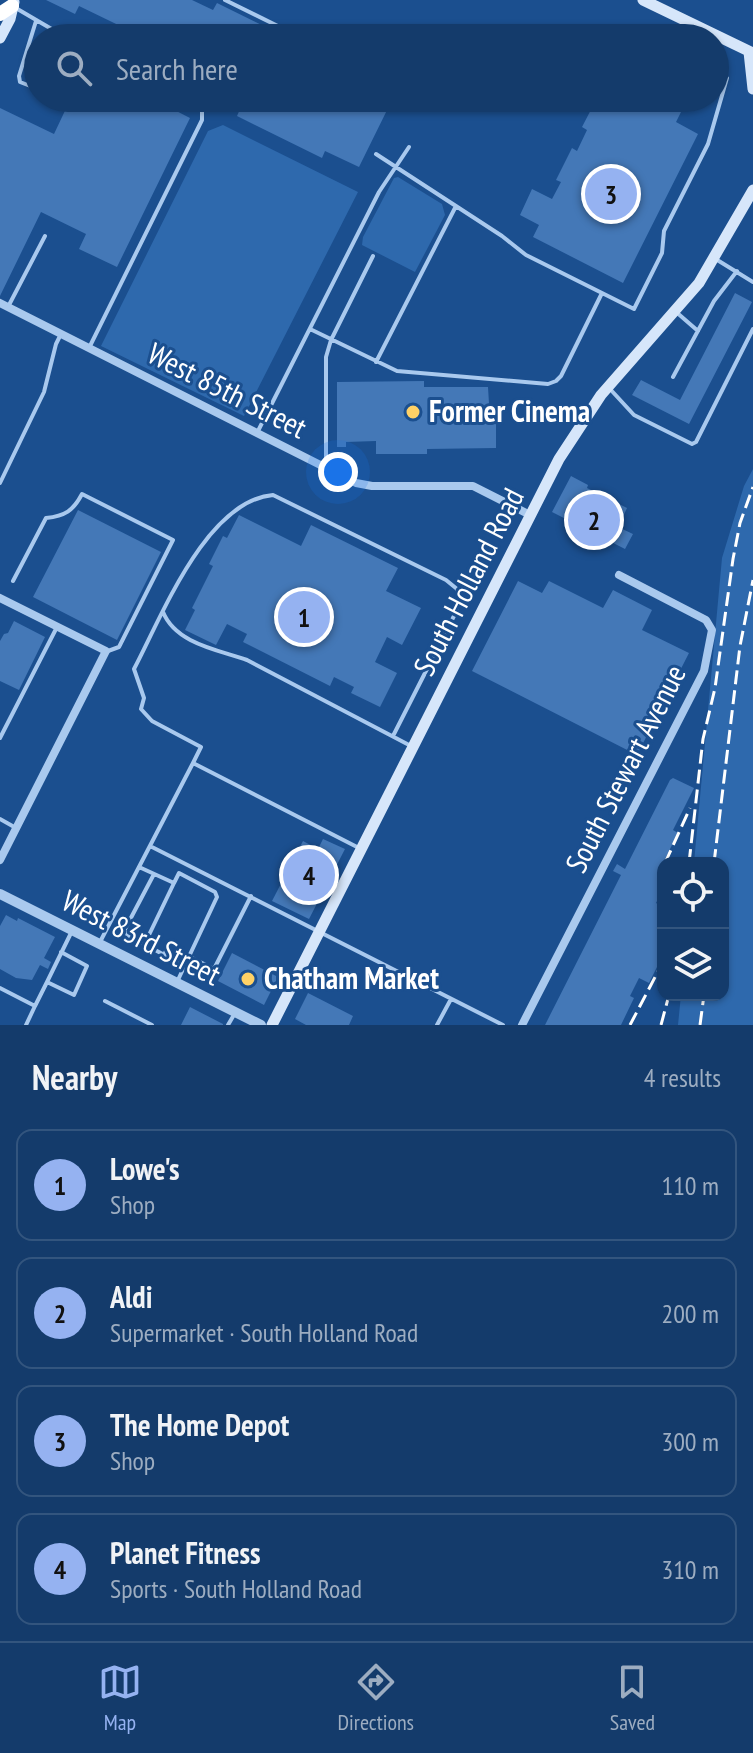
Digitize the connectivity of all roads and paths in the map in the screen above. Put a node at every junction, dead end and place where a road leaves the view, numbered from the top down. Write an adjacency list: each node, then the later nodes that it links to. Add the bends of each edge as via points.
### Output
1 (225, 0): 3 (lane)
2 (643, 0): 9 (main road)
3 (236, 2): 8 (lane)
4 (9, 7): 5 (lane); 10 (main road, via 10,19)
5 (36, 21): 6 (lane); 7 (lane)
6 (35, 24)
7 (41, 24)
8 (276, 24)
9 (691, 24)
10 (0, 38)
11 (729, 43): 12 (main road)
12 (752, 54): 15 (main road)
13 (24, 60): 14 (lane, via 19,76)
14 (24, 84)
15 (753, 89)
16 (202, 112): 37 (lane)
17 (717, 112): 29 (lane, via 708,144 664,231 662,253 634,309)
18 (409, 147): 20 (lane)
19 (376, 154): 20 (lane)
20 (396, 167): 22 (lane); 32 (lane)
21 (750, 194): 23 (lane); 26 (main road, South Holland Road)
22 (456, 206): 29 (lane, via 526,255); 38 (lane)
23 (752, 211)
24 (45, 236): 30 (lane)
25 (373, 256): 36 (lane)
26 (714, 258): 27 (lane); 31 (main road, South Holland Road)
27 (737, 271): 28 (lane); 34 (lane)
28 (753, 282)
29 (602, 293): 38 (lane, via 561,376 548,384 397,371)
30 (4, 305): 35 (street, West 85th Street)
31 (675, 311): 34 (lane); 40 (main road, South Holland Road)
32 (310, 329): 36 (lane); 41 (lane)
33 (753, 329): 40 (lane, via 692,444 634,415)
34 (698, 331): 39 (lane)
35 (61, 334): 37 (street, West 85th Street); 43 (lane, via 44,392)
36 (331, 340): 38 (lane); 42 (lane, via 326,357)
37 (89, 348): 41 (street, West 85th Street)
38 (376, 362)
39 (673, 377)
40 (608, 387): 44 (main road, South Holland Road, via 573,435)
41 (257, 433): 42 (street, West 85th Street)
42 (326, 467): 44 (street, West 85th Street, via 363,485 473,486)
43 (0, 483)
44 (530, 515): 53 (main road, South Holland Road)
45 (619, 575): 91 (street, South Stewart Avenue, via 706,620 712,630 704,671)
46 (13, 581): 50 (lane, via 46,518 74,509 82,494 173,540 119,647)
47 (1, 602): 49 (street)
48 (163, 612): 51 (lane, via 168,623 190,638 247,660); 51 (lane, via 202,542 229,515 262,496 287,500 446,580 457,589 457,610); 54 (lane, via 134,669 144,698 141,709 152,721 201,747)
49 (57, 627): 50 (street); 52 (lane)
50 (106, 651): 56 (street)
51 (393, 736): 53 (lane)
52 (0, 738)
53 (413, 747): 58 (main road, South Holland Road)
54 (193, 763): 57 (lane); 58 (lane)
55 (0, 819): 56 (lane)
56 (16, 828): 59 (street)
57 (150, 846): 60 (lane); 65 (lane)
58 (361, 849): 68 (main road, South Holland Road)
59 (0, 860)
60 (139, 867): 61 (lane); 71 (lane)
61 (154, 874): 62 (lane); 73 (lane, via 124,931)
62 (174, 883): 63 (lane, via 179,873); 69 (lane)
63 (201, 884): 64 (lane); 74 (lane, via 215,892 217,902)
64 (197, 891)
65 (251, 896): 68 (lane); 74 (lane, via 214,969)
66 (2, 899): 67 (street, West 83rd Street)
67 (72, 930): 71 (street, West 83rd Street); 72 (lane)
68 (319, 931): 79 (lane); 88 (main road, South Holland Road)
69 (148, 937)
70 (170, 943): 73 (lane)
71 (100, 944): 77 (street, West 83rd Street)
72 (61, 952): 76 (lane); 76 (lane, via 87,966 74,995)
73 (164, 955): 75 (lane)
74 (190, 957): 75 (lane)
75 (185, 966): 77 (lane)
76 (47, 982): 81 (lane)
77 (177, 982): 82 (street, West 83rd Street)
78 (0, 988): 81 (lane)
79 (451, 998): 83 (lane); 89 (lane)
80 (105, 1001): 85 (lane)
81 (35, 1006): 84 (lane)
82 (235, 1012): 86 (lane); 87 (street, West 83rd Street)
83 (492, 1022): 90 (lane)
84 (26, 1025)
85 (152, 1025)
86 (228, 1025)
87 (261, 1025)
88 (272, 1025)
89 (437, 1025)
90 (503, 1025)
91 (522, 1025)

